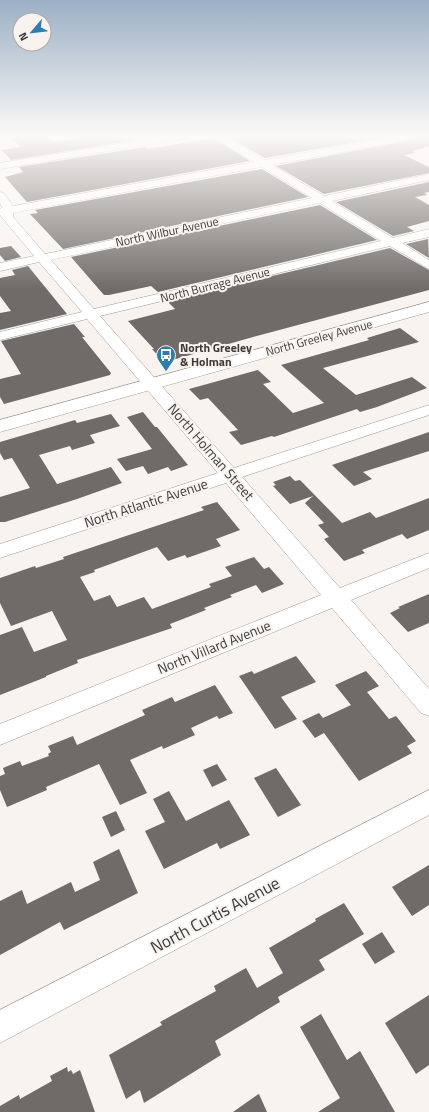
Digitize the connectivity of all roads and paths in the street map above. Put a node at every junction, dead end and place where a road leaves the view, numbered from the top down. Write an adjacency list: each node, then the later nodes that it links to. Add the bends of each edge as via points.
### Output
1 (134, 187): 6 (street)
2 (301, 187): 5 (street)
3 (383, 187): 5 (street, North Wilbur Avenue)
4 (0, 195): 6 (street, North Holman Street, via 6,203)
5 (322, 200): 8 (street); 9 (street, North Wilbur Avenue)
6 (4, 211): 9 (street, North Holman Street)
7 (429, 233): 8 (street, North Burrage Avenue)
8 (392, 242): 10 (street); 13 (street, North Burrage Avenue)
9 (43, 258): 11 (street, North Wilbur Avenue); 13 (street, North Holman Street)
10 (429, 265)
11 (0, 267)
12 (429, 307): 15 (main road, North Greeley Avenue)
13 (91, 315): 14 (street, North Burrage Avenue); 15 (street, North Holman Street)
14 (0, 336)
15 (152, 384): 17 (main road, North Greeley Avenue); 18 (street, North Holman Street)
16 (429, 410): 18 (street, North Atlantic Avenue)
17 (0, 426)
18 (231, 475): 19 (street, North Atlantic Avenue); 21 (street, North Holman Street)
19 (0, 551)
20 (429, 560): 21 (street, North Villard Avenue)
21 (336, 598): 22 (street, North Holman Street); 23 (street, North Villard Avenue)
22 (429, 706)
23 (0, 735)
24 (429, 802): 25 (street, North Curtis Avenue)
25 (0, 1027)

